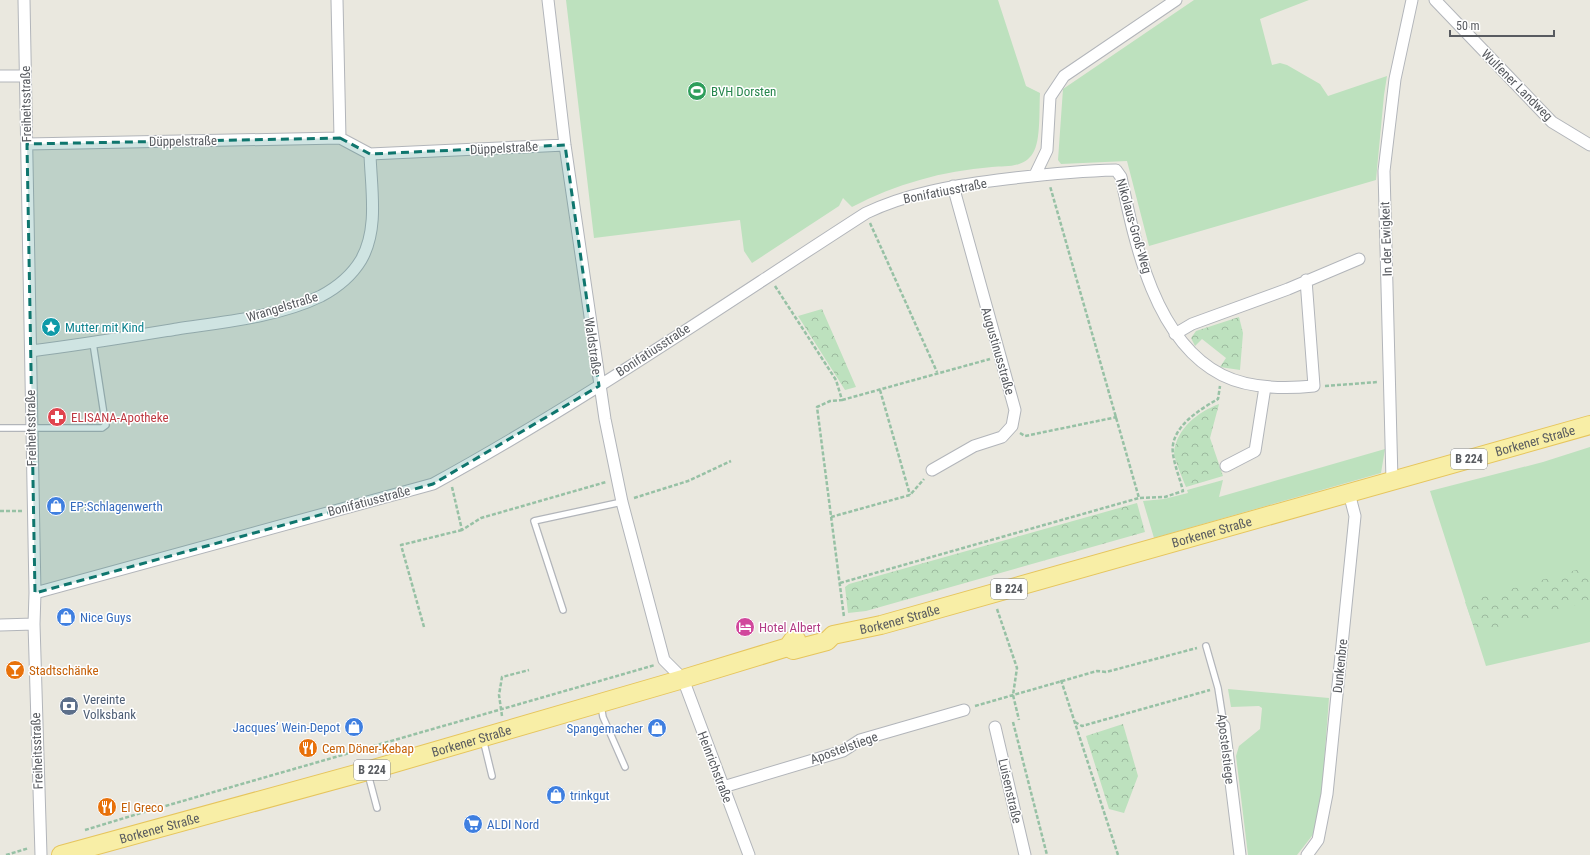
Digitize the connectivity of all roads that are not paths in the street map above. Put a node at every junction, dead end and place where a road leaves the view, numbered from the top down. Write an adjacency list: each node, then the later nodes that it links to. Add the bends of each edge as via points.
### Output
1 (24, 0): 8 (street, Freiheitsstraße)
2 (337, 0): 9 (street)
3 (548, 0): 12 (street, Waldstraße)
4 (1176, 0): 14 (street, via 1064,76 1050,97 1047,150)
5 (1412, 0): 28 (street, In der Ewigkeit, via 1395,79 1384,171)
6 (1435, 0): 11 (street, Wulfener Landweg, via 1552,122)
7 (0, 76): 8 (street)
8 (25, 76): 10 (street, Freiheitsstraße)
9 (340, 138): 10 (street, Düppelstraße); 13 (street)
10 (27, 144): 20 (street, Freiheitsstraße)
11 (1590, 144)
12 (565, 145): 13 (street, Düppelstraße); 21 (street, Waldstraße)
13 (370, 154): 19 (street, Wrangelstraße, via 371,234 360,261 339,284 320,296 298,305 249,318)
14 (1035, 175): 15 (street, Bonifatiusstraße); 18 (street, Nikolaus-Groß-Weg, via 1116,170 1121,177 1156,301)
15 (952, 186): 21 (street, Bonifatiusstraße, via 913,194 866,212); 27 (street, Augustinusstraße, via 1015,410 1012,426 1002,437 974,446)
16 (1359, 259): 17 (street)
17 (1306, 280): 18 (street, via 1192,324); 22 (street, Nikolaus-Groß-Weg, via 1314,386)
18 (1175, 334): 22 (street, Nikolaus-Groß-Weg, via 1189,350 1222,375)
19 (93, 343): 20 (street, Wrangelstraße); 24 (lane, via 106,425 102,428)
20 (30, 351): 24 (street, Freiheitsstraße)
21 (599, 386): 30 (street, Waldstraße); 31 (street, Bonifatiusstraße, via 433,484)
22 (1265, 387): 26 (street, via 1255,451)
23 (1590, 425): 28 (main road, Borkener Straße / B 224)
24 (31, 427): 25 (lane); 31 (street, Freiheitsstraße)
25 (0, 428)
26 (1226, 466)
27 (932, 470)
28 (1392, 480): 29 (main road, Borkener Straße / B 224)
29 (1349, 493): 36 (main road, Borkener Straße / B 224, via 881,625 840,633 808,635 792,640 788,647); 52 (street, Dunkenbre, via 1355,516 1327,794 1318,840)
30 (622, 502): 32 (lane, via 534,521); 36 (street, Waldstraße, via 664,660)
31 (35, 593): 33 (street, Freiheitsstraße)
32 (563, 610)
33 (34, 624): 34 (street); 47 (street, Freiheitsstraße)
34 (0, 625)
35 (1206, 646): 39 (lane, Apostelstiege, via 1218,688)
36 (682, 679): 37 (main road, Borkener Straße / B 224); 45 (street, Heinrichstraße)
37 (600, 702): 41 (main road, Borkener Straße / B 224); 42 (lane, via 603,717)
38 (964, 710): 45 (street, Apostelstiege, via 860,740 843,751)
39 (1224, 726): 51 (street, Apostelstiege)
40 (995, 727): 50 (street, Luisenstraße)
41 (482, 737): 43 (main road, Borkener Straße / B 224); 44 (lane)
42 (625, 767)
43 (367, 771): 46 (lane); 48 (main road, Borkener Straße / B 224)
44 (492, 776)
45 (723, 786): 49 (street, Heinrichstraße)
46 (378, 808)
47 (40, 850)
48 (61, 855)
49 (749, 855)
50 (1025, 855)
51 (1240, 855)
52 (1307, 855)

